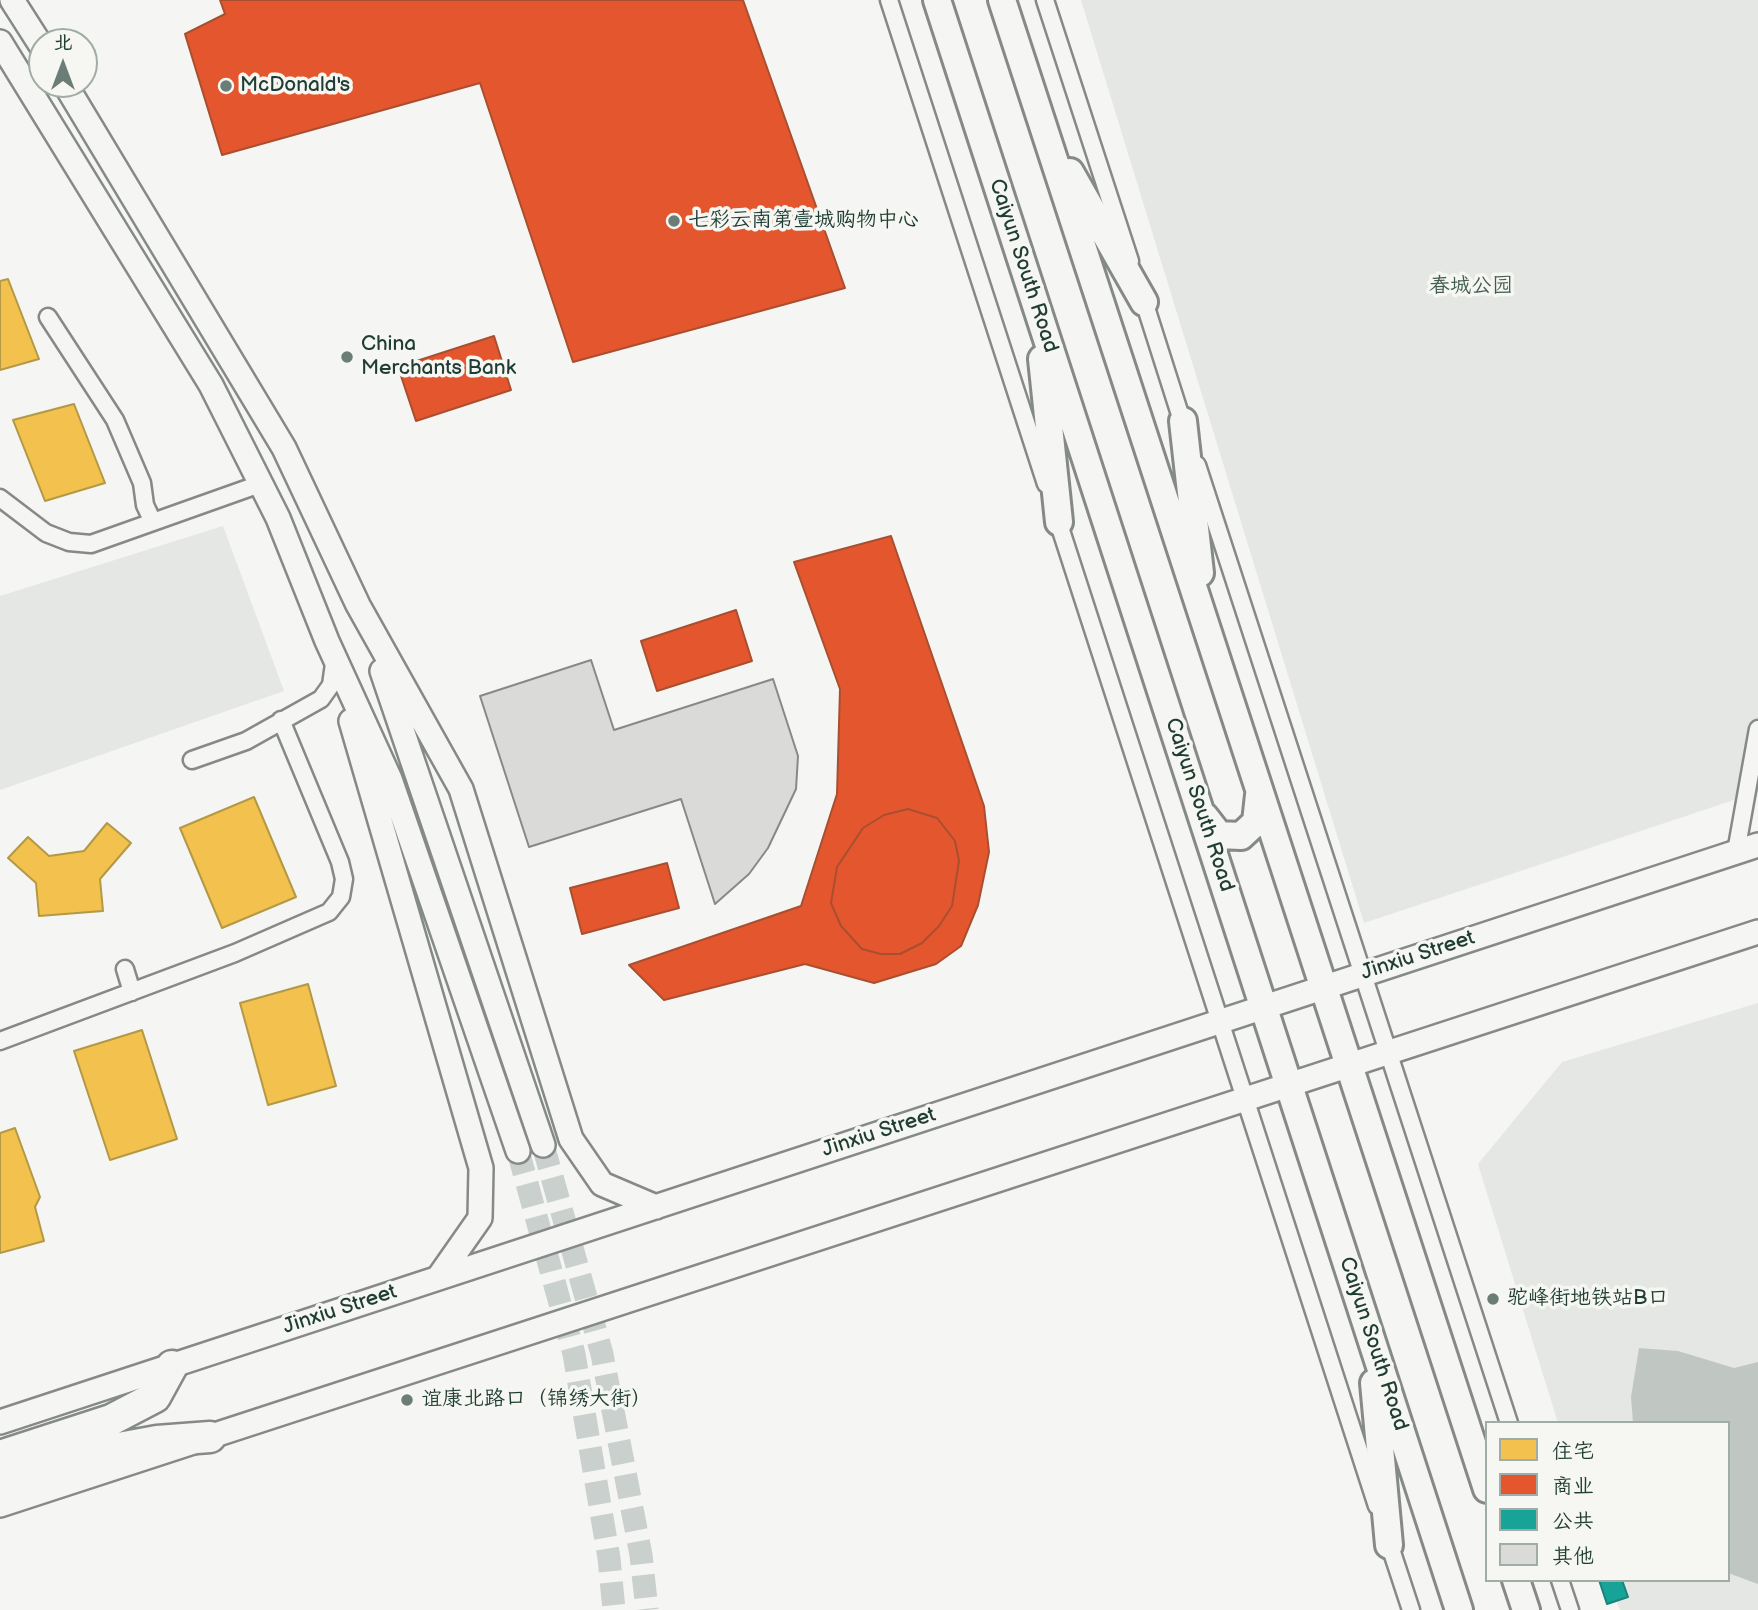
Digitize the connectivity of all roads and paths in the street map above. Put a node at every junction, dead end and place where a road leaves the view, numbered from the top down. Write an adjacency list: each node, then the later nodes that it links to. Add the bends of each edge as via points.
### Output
1 (12, 0): 6 (street)
2 (889, 0): 17 (street)
3 (937, 0): 11 (main road, Caiyun South Road)
4 (1002, 0): 9 (main road)
5 (1045, 0): 10 (street)
6 (30, 28)
7 (0, 42): 14 (street, via 211,385)
8 (73, 98): 18 (street, via 284,448)
9 (1042, 123): 10 (main road); 19 (main road)
10 (1144, 302): 13 (street)
11 (1036, 305): 17 (main road); 26 (main road, Caiyun South Road)
12 (48, 317): 16 (street, via 115,420)
13 (1182, 421): 19 (main road); 31 (street)
14 (260, 484): 16 (street); 20 (street)
15 (0, 498): 16 (street, via 28,522 69,542 91,544)
16 (152, 520)
17 (1059, 522): 35 (street)
18 (358, 605): 41 (street); 43 (street, via 461,789 571,1139 602,1184)
19 (1207, 630): 25 (main road)
20 (327, 641): 21 (street); 42 (street, via 390,779)
21 (334, 664): 22 (street, via 331,685 321,699); 44 (street, via 481,1168 480,1218)
22 (281, 720): 24 (street, via 246,741); 33 (street, via 341,862 341,897 329,912 302,926)
23 (1758, 729): 28 (street)
24 (192, 760)
25 (1259, 789): 26 (main road, via 1256,822 1241,836 1226,838 1213,830); 32 (main road)
26 (1199, 806): 34 (main road, Caiyun South Road)
27 (1758, 845): 28 (street, Jinxiu Street)
28 (1736, 852): 31 (street, Jinxiu Street)
29 (1758, 932): 37 (street)
30 (125, 969): 33 (street)
31 (1363, 974): 32 (street, Jinxiu Street); 37 (street)
32 (1323, 988): 34 (street, Jinxiu Street); 38 (main road)
33 (132, 992): 36 (street)
34 (1264, 1007): 35 (street, Jinxiu Street); 39 (main road, Caiyun South Road)
35 (1220, 1021): 40 (street); 43 (street, Jinxiu Street)
36 (0, 1041)
37 (1388, 1053): 38 (street); 47 (street)
38 (1349, 1066): 39 (street); 51 (main road)
39 (1289, 1086): 40 (street); 45 (main road, Caiyun South Road)
40 (1246, 1100): 49 (street); 54 (street)
41 (543, 1145)
42 (518, 1151)
43 (656, 1207): 44 (street, Jinxiu Street)
44 (438, 1278): 46 (street, Jinxiu Street)
45 (1370, 1336): 54 (main road); 58 (main road, Caiyun South Road)
46 (172, 1366): 48 (street, Jinxiu Street); 50 (highway, via 155,1397 111,1420)
47 (1508, 1421)
48 (0, 1422)
49 (210, 1437): 52 (highway, via 119,1448); 53 (street)
50 (0, 1456)
51 (1485, 1483)
52 (0, 1485)
53 (0, 1505)
54 (1389, 1545): 57 (street)
55 (1517, 1582): 59 (main road)
56 (1561, 1582): 60 (street)
57 (1411, 1610)
58 (1459, 1610)
59 (1526, 1610)
60 (1570, 1610)

